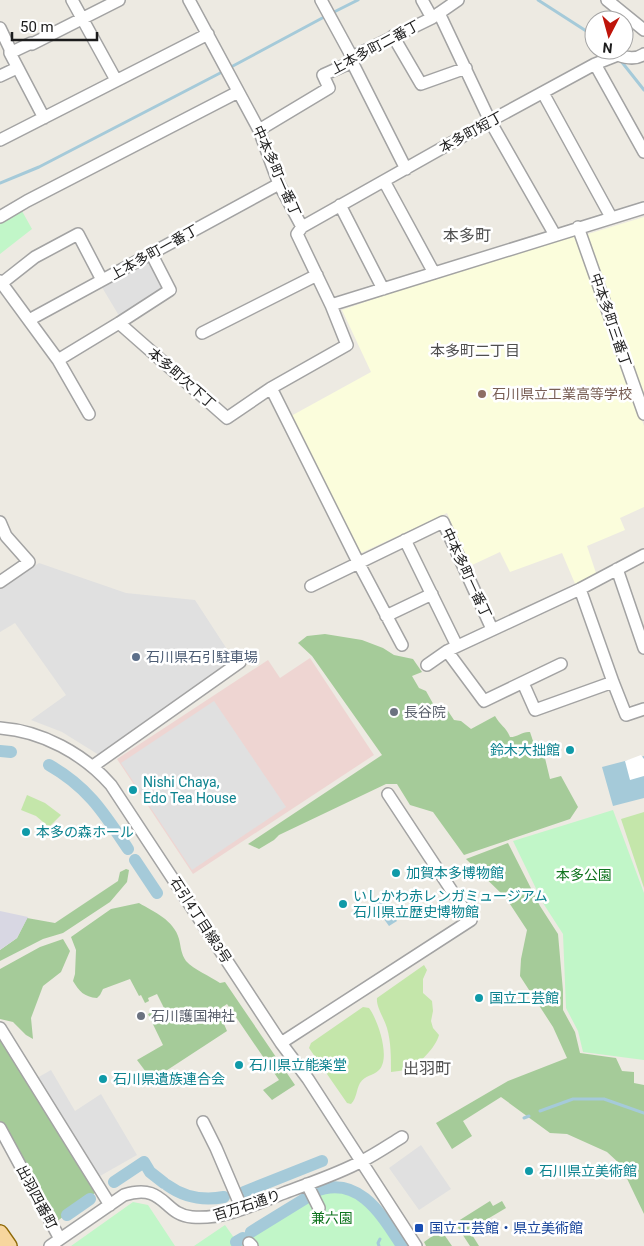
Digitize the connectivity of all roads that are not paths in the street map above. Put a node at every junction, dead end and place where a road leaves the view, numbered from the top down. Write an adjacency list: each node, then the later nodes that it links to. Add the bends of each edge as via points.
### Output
1 (72, 0): 9 (street)
2 (120, 0): 9 (street)
3 (189, 0): 12 (street, 中本多町一番丁)
4 (322, 0): 16 (street)
5 (422, 0): 8 (street)
6 (458, 0): 8 (street, 上本多町二番丁)
7 (607, 0): 11 (street)
8 (436, 15): 13 (street, 上本多町二番丁); 19 (street)
9 (82, 19): 14 (street); 21 (street)
10 (0, 28): 14 (street)
11 (644, 30)
12 (208, 34): 21 (street); 22 (street, 中本多町一番丁)
13 (393, 36): 16 (street, 上本多町二番丁); 19 (street, via 421,84)
14 (10, 54): 18 (street)
15 (644, 54): 17 (street, 本多町短丁, via 627,58 618,55)
16 (352, 60): 26 (street, 上本多町二番丁, via 323,75 329,88); 29 (street)
17 (595, 64): 23 (street, 本多町短丁); 28 (street)
18 (17, 68): 20 (street); 24 (street)
19 (466, 68): 25 (street)
20 (0, 76)
21 (116, 80): 24 (street)
22 (238, 92): 26 (street, 中本多町一番丁); 34 (street)
23 (542, 92): 25 (street, 本多町短丁); 35 (street)
24 (44, 118): 27 (street)
25 (490, 121): 29 (street, 本多町短丁); 38 (street)
26 (259, 130): 31 (street, 中本多町一番丁)
27 (0, 140)
28 (644, 152)
29 (406, 169): 30 (street, 本多町短丁)
30 (384, 181): 32 (street, 本多町短丁); 40 (street)
31 (279, 184): 36 (street, 中本多町一番丁); 39 (street, 上本多町一番丁)
32 (340, 205): 36 (street, 本多町短丁); 44 (street)
33 (644, 208): 35 (street)
34 (0, 217)
35 (611, 218): 37 (street)
36 (302, 227): 41 (street, 中本多町一番丁, via 297,234)
37 (578, 227): 38 (street); 52 (street, 中本多町三番丁)
38 (554, 234): 40 (street)
39 (151, 253): 42 (street, 上本多町一番丁); 47 (street, via 170,290)
40 (434, 273): 44 (street)
41 (317, 275): 45 (street, 中本多町一番丁); 48 (street)
42 (102, 280): 43 (street, via 78,234 35,257); 46 (street, 上本多町一番丁)
43 (1, 282): 46 (street)
44 (383, 289): 45 (street)
45 (331, 305): 50 (street, 中本多町一番丁, via 347,345)
46 (29, 320): 49 (street)
47 (119, 323): 49 (street); 50 (street, 本多町欠下丁, via 227,418)
48 (202, 333)
49 (58, 360): 51 (street)
50 (270, 388): 56 (street)
51 (89, 414)
52 (644, 414)
53 (0, 522): 58 (street, via 6,536 29,562)
54 (405, 540): 56 (street, 中本多町一番丁); 61 (street); 63 (street, 中本多町一番丁, via 443,522)
55 (644, 555): 57 (street)
56 (358, 562): 59 (street, 中本多町一番丁); 62 (street)
57 (617, 569): 60 (street); 65 (street)
58 (0, 582)
59 (312, 586)
60 (580, 589): 63 (street); 70 (street)
61 (432, 594): 62 (street); 66 (street)
62 (386, 616): 64 (street)
63 (492, 629): 66 (street)
64 (402, 645)
65 (644, 648)
66 (452, 649): 69 (street); 71 (street, via 484,702)
67 (240, 662): 74 (street)
68 (561, 664): 71 (street)
69 (427, 665)
70 (613, 682): 71 (street, via 535,710); 72 (street, via 626,715)
71 (523, 683)
72 (644, 709)
73 (0, 728): 74 (street, 石引4丁目線3号, via 22,731 51,741)
74 (93, 766): 77 (street, 石引4丁目線3号, via 146,836)
75 (388, 794): 77 (street, via 471,920)
76 (0, 1028): 83 (street)
77 (281, 1043): 81 (street, 石引4丁目線3号)
78 (202, 1122): 85 (street)
79 (0, 1128): 87 (street, 出羽四番町)
80 (402, 1138): 81 (street, 百万石通り)
81 (361, 1162): 82 (street, 百万石通り); 89 (street)
82 (307, 1184): 84 (street); 85 (street, 百万石通り)
83 (110, 1205): 85 (street, 百万石通り, via 136,1191 158,1197 189,1217 206,1218); 87 (street, 百万石通り)
84 (319, 1208)
85 (242, 1209)
86 (0, 1233): 88 (main road)
87 (55, 1243)
88 (9, 1246)
89 (416, 1246)

